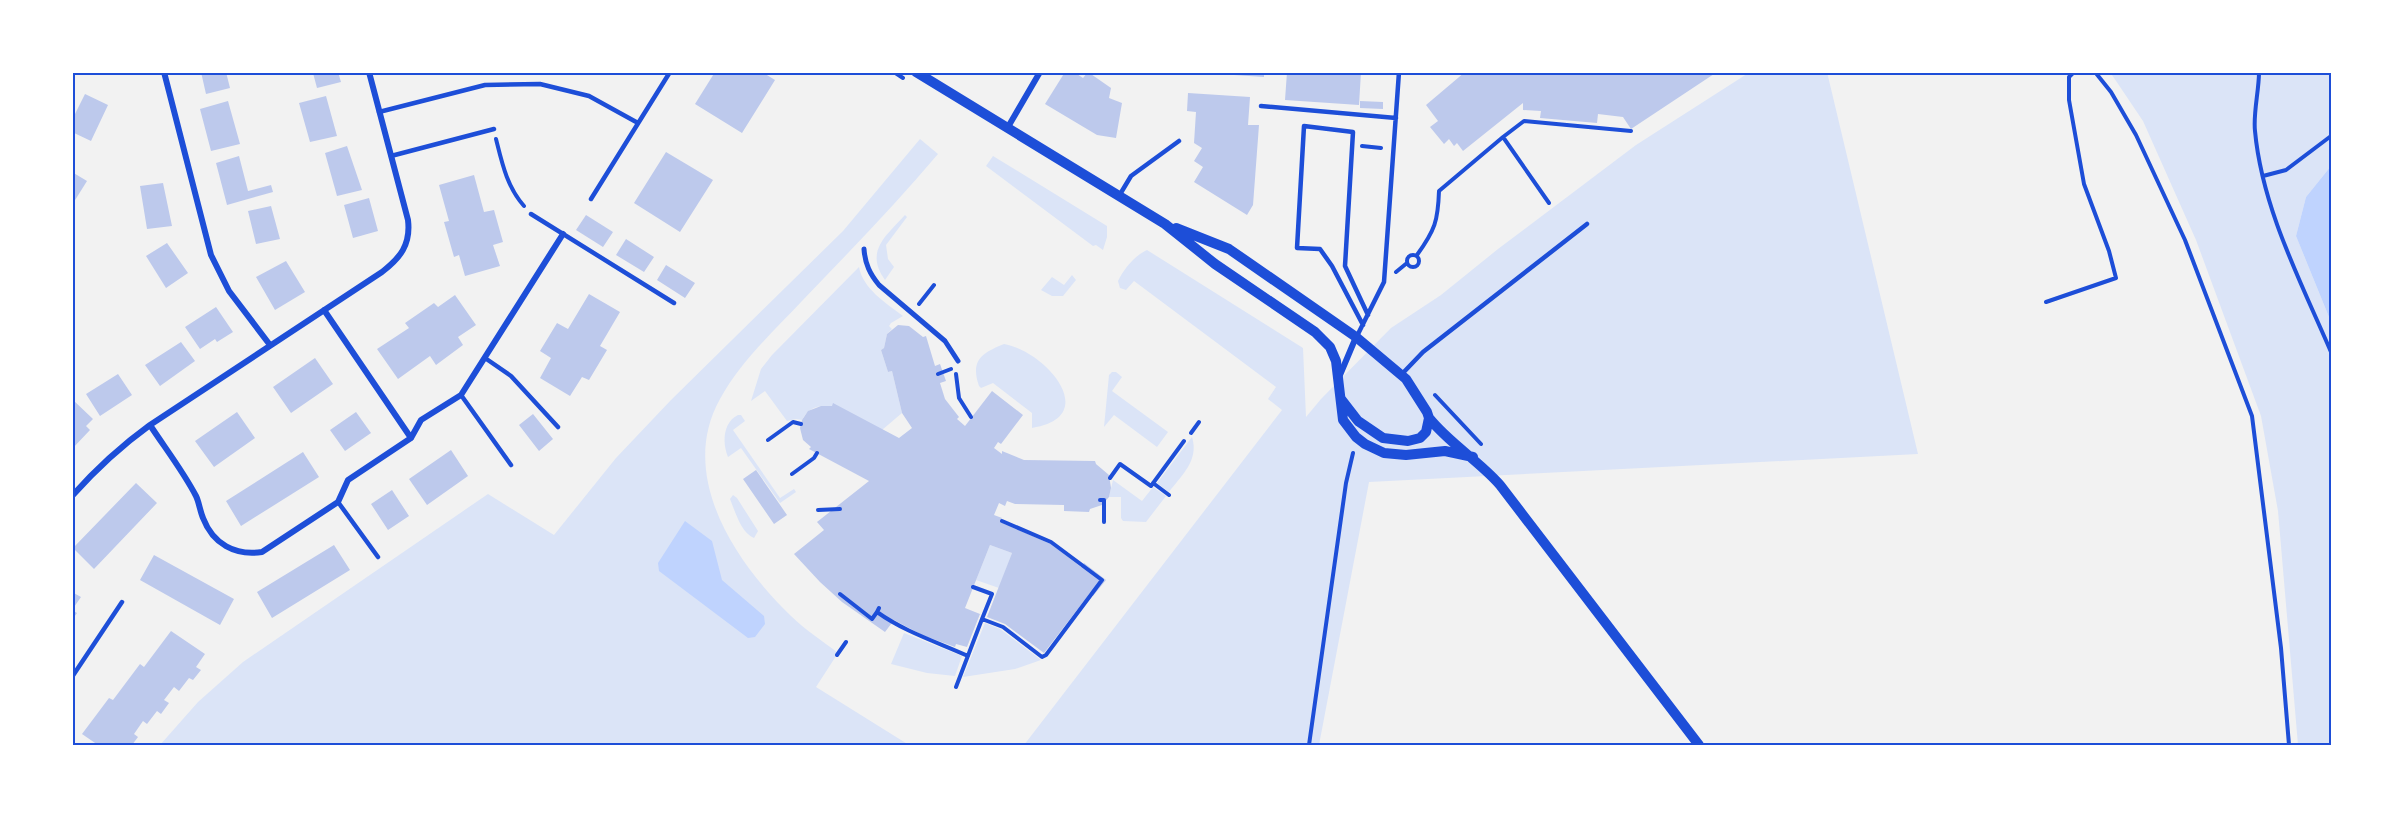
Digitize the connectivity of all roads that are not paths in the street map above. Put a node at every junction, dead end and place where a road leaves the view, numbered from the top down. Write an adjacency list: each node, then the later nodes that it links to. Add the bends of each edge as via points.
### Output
1 (163, 72): 27 (street, via 211,255 229,291)
2 (369, 72): 8 (street)
3 (670, 72): 10 (lane)
4 (916, 72): 11 (street)
5 (1040, 72): 11 (street)
6 (1399, 72): 9 (lane)
7 (1261, 106): 9 (lane)
8 (379, 112): 10 (lane, via 485,85 540,84 589,96); 14 (street)
9 (1396, 118): 24 (lane, via 1384,282)
10 (638, 123): 16 (lane)
11 (1008, 127): 15 (street)
12 (494, 129): 14 (lane)
13 (1179, 141): 15 (lane, via 1131,176)
14 (391, 156): 23 (street, via 408,220 408,242 403,253 382,272)
15 (1119, 196): 18 (street)
16 (591, 199)
17 (531, 214): 20 (lane)
18 (1165, 224): 26 (street, via 1229,249); 31 (street, via 1330,347)
19 (1587, 224): 30 (lane, via 1422,352)
20 (563, 234): 22 (lane); 28 (street)
21 (864, 249): 29 (street, via 870,274 945,341)
22 (674, 303)
23 (324, 310): 27 (street); 37 (street)
24 (1368, 315): 25 (lane); 25 (lane, via 1346,266 1353,132 1304,126 1297,248 1320,249)
25 (1363, 325): 26 (lane)
26 (1356, 337): 30 (street); 31 (street)
27 (270, 345): 35 (street)
28 (485, 358): 32 (street); 36 (lane, via 511,376)
29 (957, 364)
30 (1401, 375): 34 (street)
31 (1340, 376): 33 (street)
32 (461, 395): 37 (street, via 421,420); 39 (lane)
33 (1341, 398): 34 (street, via 1358,421 1383,438 1420,438 1426,432); 38 (street, via 1343,420 1356,438 1374,450 1406,455 1445,451)
34 (1429, 418): 38 (street, via 1441,433)
35 (150, 425): 40 (street, via 119,448); 41 (street, via 196,497 203,520 214,536 238,553 262,552)
36 (558, 427)
37 (411, 438): 41 (street, via 348,480)
38 (1473, 458): 45 (street, via 1500,484)
39 (511, 465)
40 (72, 496)
41 (338, 502): 42 (lane)
42 (378, 557)
43 (122, 602): 44 (lane)
44 (72, 677)
45 (1699, 745)

